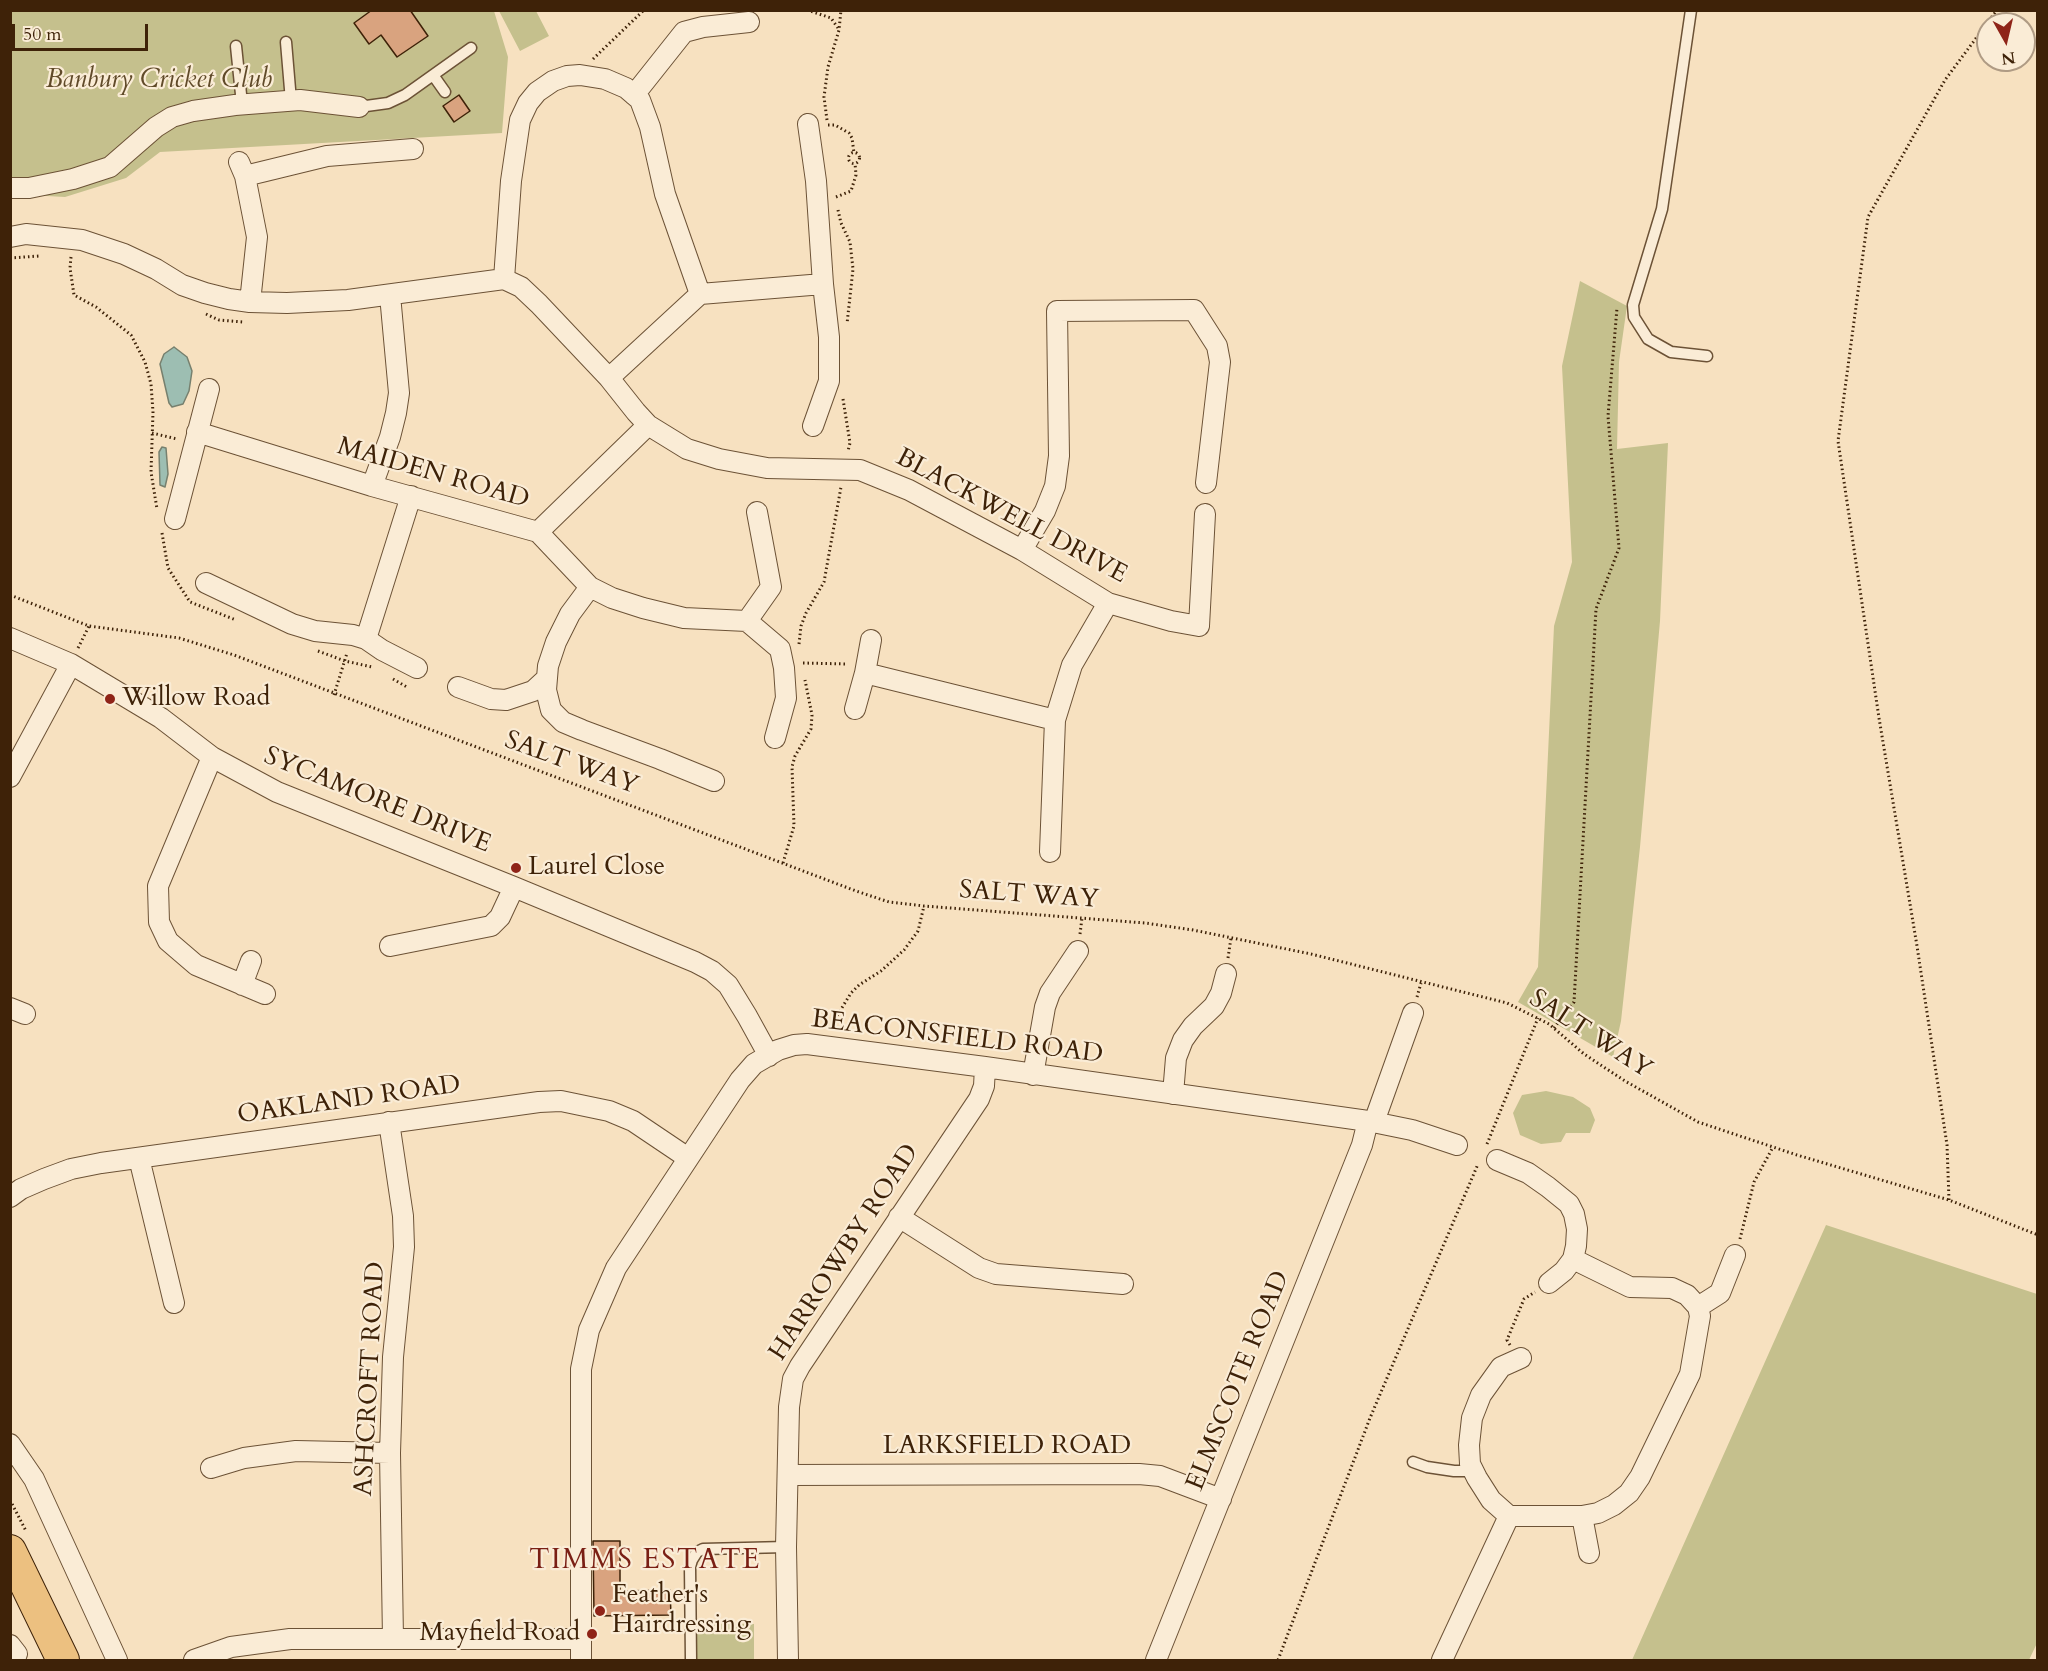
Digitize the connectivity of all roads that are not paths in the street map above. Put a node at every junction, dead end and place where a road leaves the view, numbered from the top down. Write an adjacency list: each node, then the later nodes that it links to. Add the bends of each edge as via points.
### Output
1 (1691, 10): 21 (lane, via 1662,209 1634,303 1634,317 1648,339 1671,352)
2 (749, 22): 8 (street, via 684,32)
3 (286, 42): 9 (lane)
4 (237, 46): 10 (lane)
5 (471, 48): 6 (lane)
6 (433, 75): 7 (lane); 11 (lane, via 388,103)
7 (445, 92)
8 (634, 95): 16 (street, via 605,80 580,75 553,81 528,103 520,120 511,181); 18 (street, via 640,100 650,127 665,194)
9 (291, 101): 10 (street); 11 (street)
10 (242, 104): 14 (street, via 172,117 110,167 40,186)
11 (360, 107)
12 (808, 124): 17 (street)
13 (413, 149): 20 (street, via 327,156 242,169 257,237)
14 (10, 188)
15 (10, 237): 20 (street, via 26,234 82,240 124,254 197,291)
16 (504, 279): 19 (street); 22 (street, BLACKWELL DRIVE, via 521,287)
17 (823, 284): 18 (street); 25 (street, via 829,381)
18 (700, 294): 22 (street)
19 (390, 295): 20 (street, via 297,303); 28 (street, via 399,393 390,437)
20 (250, 302)
21 (1707, 356)
22 (609, 378): 24 (street, BLACKWELL DRIVE)
23 (209, 389): 26 (street)
24 (648, 425): 33 (street); 34 (street, BLACKWELL DRIVE, via 687,449 719,459 767,468 860,470 909,490)
25 (813, 426)
26 (195, 438): 28 (street, MAIDEN ROAD); 32 (street)
27 (1206, 483): 34 (street, via 1220,362 1217,346 1194,310 1057,311 1059,456 1055,486)
28 (372, 486): 29 (street, MAIDEN ROAD)
29 (411, 496): 33 (street, MAIDEN ROAD); 39 (street)
30 (757, 512): 38 (street, via 771,587)
31 (1205, 514): 37 (street, BLACKWELL DRIVE, via 1199,626)
32 (175, 519)
33 (538, 532): 36 (street, MAIDEN ROAD)
34 (1022, 550): 37 (street, BLACKWELL DRIVE)
35 (206, 583): 39 (street, via 292,624)
36 (590, 587): 38 (street, MAIDEN ROAD, via 622,602 684,618); 45 (street, via 556,642)
37 (1108, 603): 48 (street, via 1072,664)
38 (747, 621): 49 (street, via 780,649 786,698)
39 (359, 637): 43 (street)
40 (10, 638): 42 (street, SYCAMORE DRIVE)
41 (871, 640): 44 (street)
42 (71, 664): 50 (street, SYCAMORE DRIVE, via 161,718); 51 (street)
43 (417, 668)
44 (866, 669): 47 (street); 48 (street)
45 (546, 679): 46 (street, via 533,691 506,700); 52 (street, via 551,710 563,722)
46 (458, 687)
47 (855, 709)
48 (1055, 720): 53 (street)
49 (775, 738)
50 (212, 757): 54 (street, SYCAMORE DRIVE, via 277,792); 59 (street, via 158,886 159,922 168,941 196,965)
51 (10, 777)
52 (714, 782)
53 (1050, 852)
54 (514, 886): 55 (street, via 500,918 491,926); 62 (street, SYCAMORE DRIVE, via 712,971 728,985)
55 (390, 946)
56 (1078, 951): 64 (street, via 1050,993)
57 (251, 961): 59 (street)
58 (1226, 974): 65 (street, via 1214,1006 1183,1040 1176,1058)
59 (242, 985): 60 (street)
60 (265, 994)
61 (1413, 1013): 67 (street, ELMSCOTE ROAD)
62 (769, 1056): 63 (street, BEACONSFIELD ROAD, via 794,1045); 71 (street, BEACONSFIELD ROAD, via 754,1064 740,1080)
63 (985, 1067): 64 (street, BEACONSFIELD ROAD); 73 (street, HARROWBY ROAD, via 979,1099)
64 (1033, 1075): 65 (street, BEACONSFIELD ROAD)
65 (1173, 1094): 67 (street, BEACONSFIELD ROAD)
66 (389, 1122): 70 (street, OAKLAND ROAD); 71 (street, OAKLAND ROAD, via 561,1101 609,1111 633,1121); 82 (street, ASHCROFT ROAD, via 404,1247 393,1357)
67 (1371, 1122): 68 (street, BEACONSFIELD ROAD); 87 (street, ELMSCOTE ROAD)
68 (1457, 1145)
69 (1490, 1157): 75 (street, via 1528,1173 1569,1204 1576,1229)
70 (139, 1158): 72 (street, OAKLAND ROAD, via 71,1169 21,1188); 78 (street)
71 (688, 1158): 94 (street, BEACONSFIELD ROAD, via 616,1268 589,1330 581,1369)
72 (10, 1197)
73 (899, 1218): 77 (street, via 979,1268 996,1274); 86 (street, HARROWBY ROAD, via 794,1379 789,1407)
74 (1735, 1255): 79 (street, via 1719,1293)
75 (1574, 1259): 76 (street); 79 (street, via 1630,1287 1672,1288 1687,1295)
76 (1549, 1283)
77 (1123, 1284)
78 (174, 1303)
79 (1698, 1307): 89 (street, via 1700,1316 1690,1374 1640,1478 1614,1505)
80 (1521, 1358): 85 (street, via 1501,1367 1481,1395 1472,1418 1469,1445)
81 (10, 1444): 96 (street, via 34,1479)
82 (390, 1453): 84 (street, via 296,1451 244,1458); 93 (street, ASHCROFT ROAD)
83 (1413, 1462): 85 (lane, via 1445,1470)
84 (211, 1468)
85 (1474, 1471): 88 (street, via 1491,1500)
86 (788, 1475): 87 (street, LARKSFIELD ROAD, via 1139,1474 1160,1476); 90 (street, HARROWBY ROAD)
87 (1221, 1499): 101 (street, ELMSCOTE ROAD)
88 (1509, 1516): 89 (street); 102 (street)
89 (1582, 1516): 92 (street)
90 (786, 1547): 99 (lane, via 697,1552 690,1567); 100 (street, HARROWBY ROAD)
91 (10, 1551): 95 (main road)
92 (1589, 1553)
93 (393, 1639): 94 (street); 97 (street, via 290,1639 231,1647)
94 (581, 1639): 98 (street, BEACONSFIELD ROAD)
95 (63, 1660)
96 (117, 1660)
97 (194, 1660)
98 (581, 1660)
99 (691, 1660)
100 (788, 1660)
101 (1156, 1660)
102 (1442, 1660)

